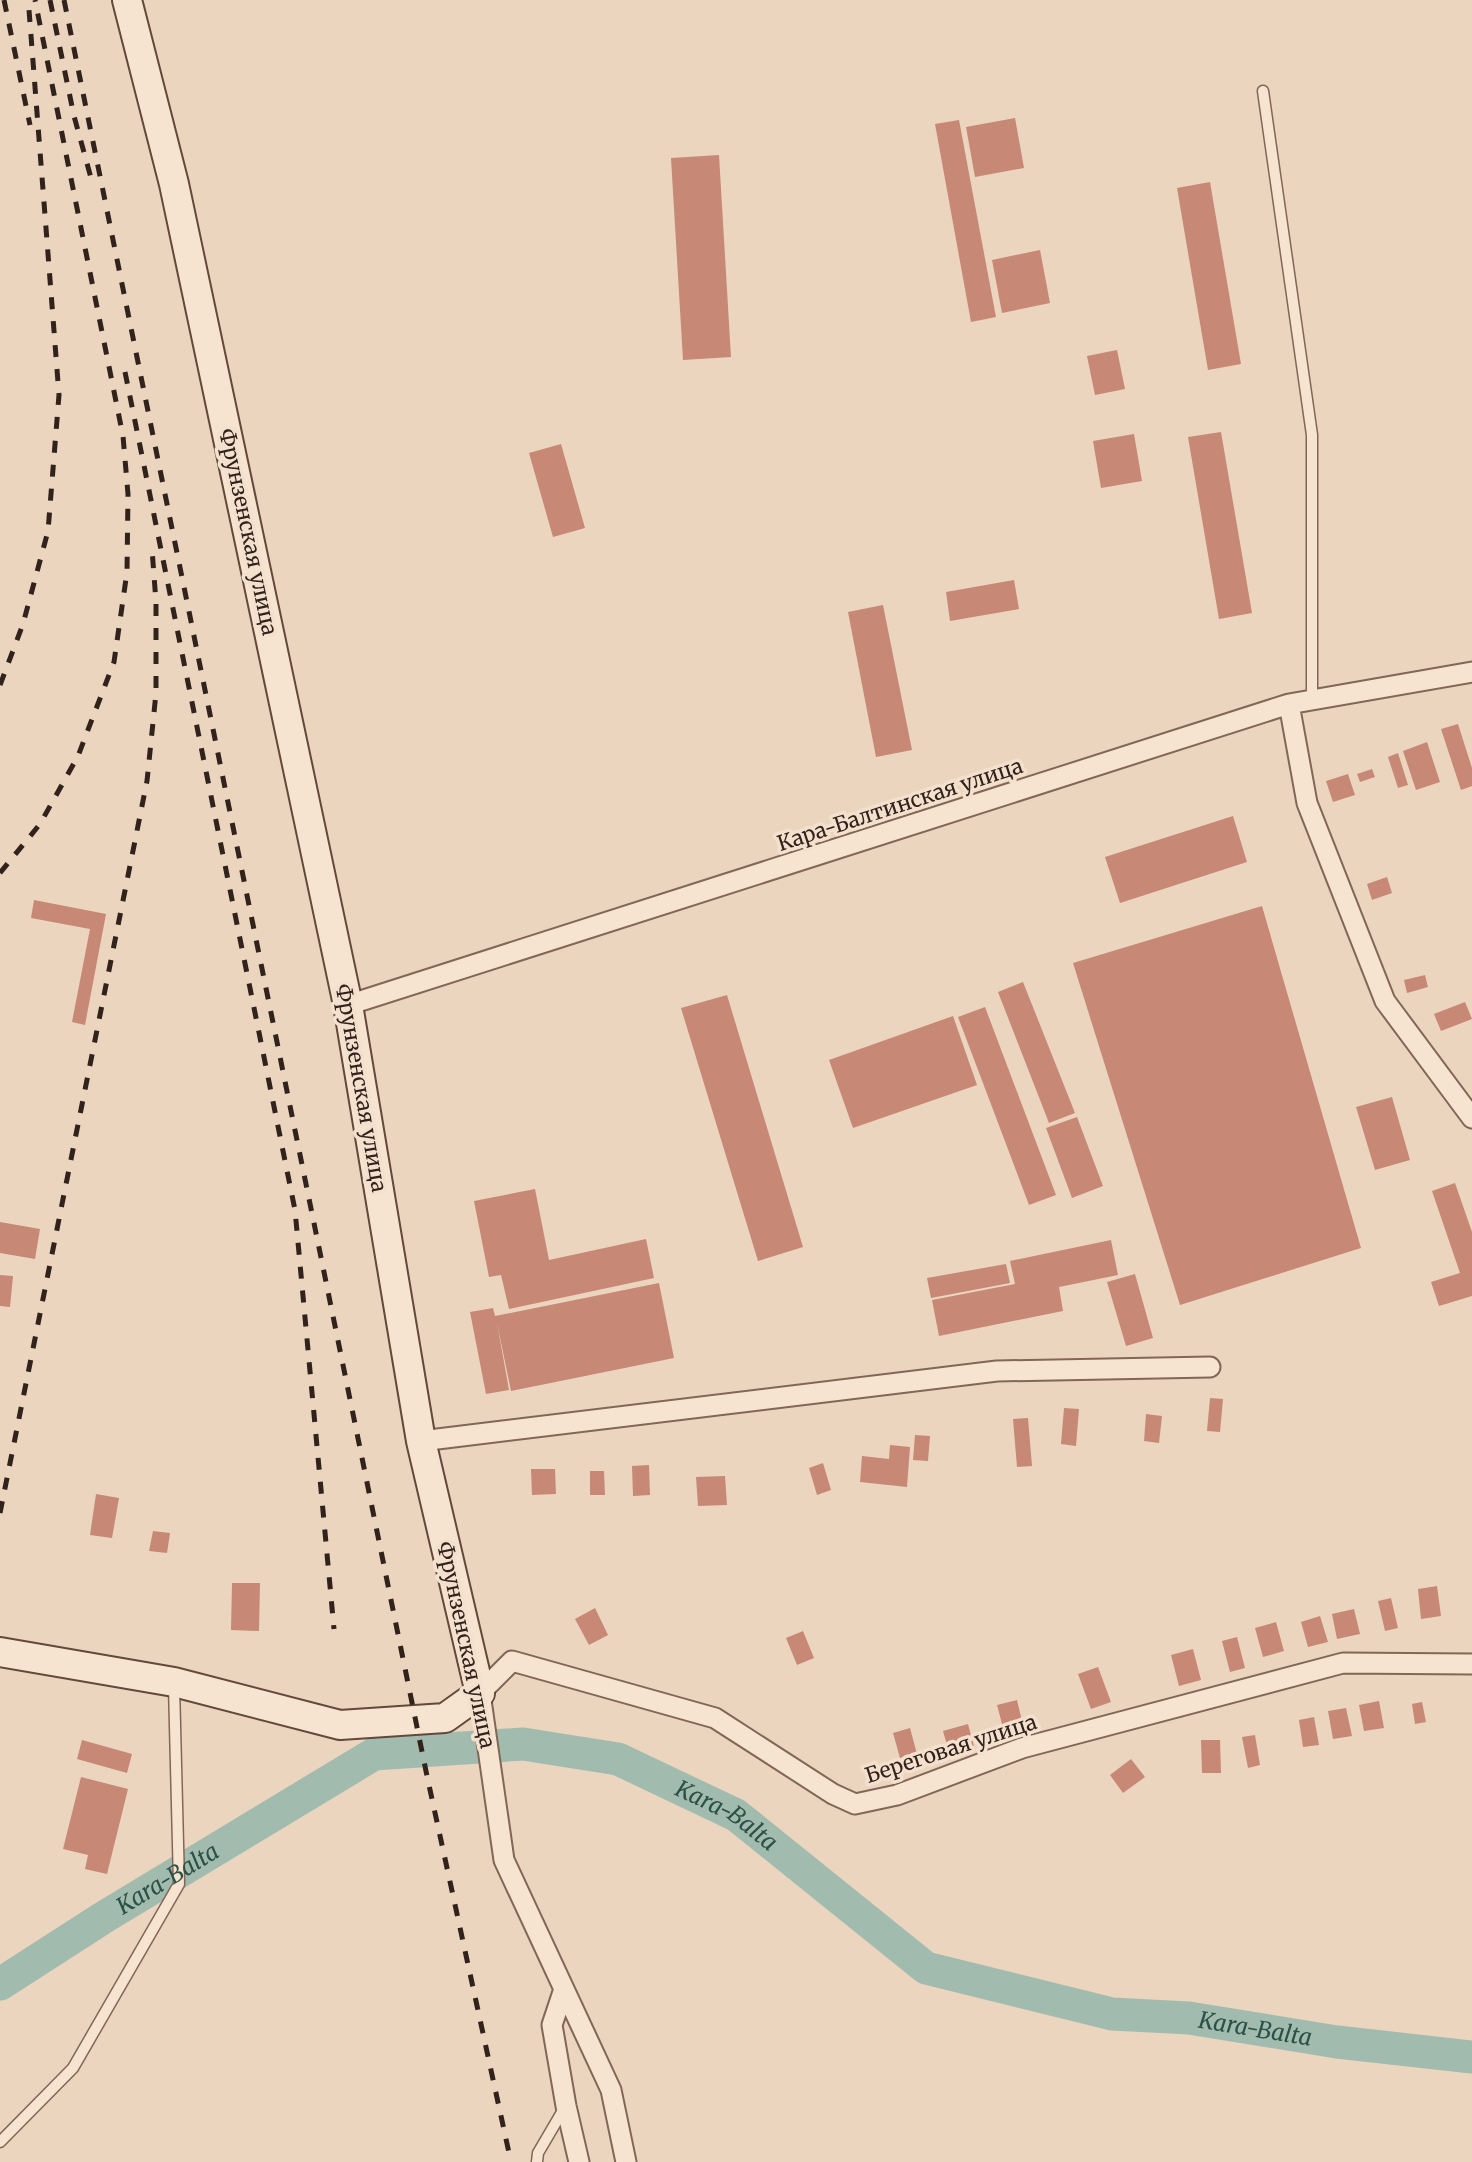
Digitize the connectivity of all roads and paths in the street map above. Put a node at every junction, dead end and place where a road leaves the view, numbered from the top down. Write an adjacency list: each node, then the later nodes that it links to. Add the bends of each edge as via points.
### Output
1 (127, 0): 6 (street, Фрунзенская улица, via 174,184)
2 (1263, 91): 4 (lane, via 1312,435)
3 (1472, 672): 4 (street, Кара-Балтинская улица)
4 (1312, 700): 5 (street, Кара-Балтинская улица)
5 (1289, 704): 6 (street, Кара-Балтинская улица); 7 (street, via 1307,803 1385,1001)
6 (348, 1005): 9 (street, Фрунзенская улица)
7 (1472, 1118)
8 (1210, 1367): 9 (street, via 997,1371)
9 (421, 1441): 13 (street, Фрунзенская улица)
10 (0, 1652): 12 (street)
11 (1472, 1664): 13 (street, Береговая улица, via 1343,1663 1022,1748 897,1795 855,1804 715,1718 512,1661)
12 (174, 1682): 13 (street, via 340,1725 445,1718); 16 (lane, via 179,1885 73,2068)
13 (480, 1693): 14 (street, Фрунзенская улица, via 504,1860)
14 (564, 1989): 15 (street, via 552,2025); 19 (street, Фрунзенская улица, via 611,2090)
15 (566, 2106): 17 (lane); 18 (street)
16 (0, 2142)
17 (537, 2162)
18 (579, 2162)
19 (626, 2162)

